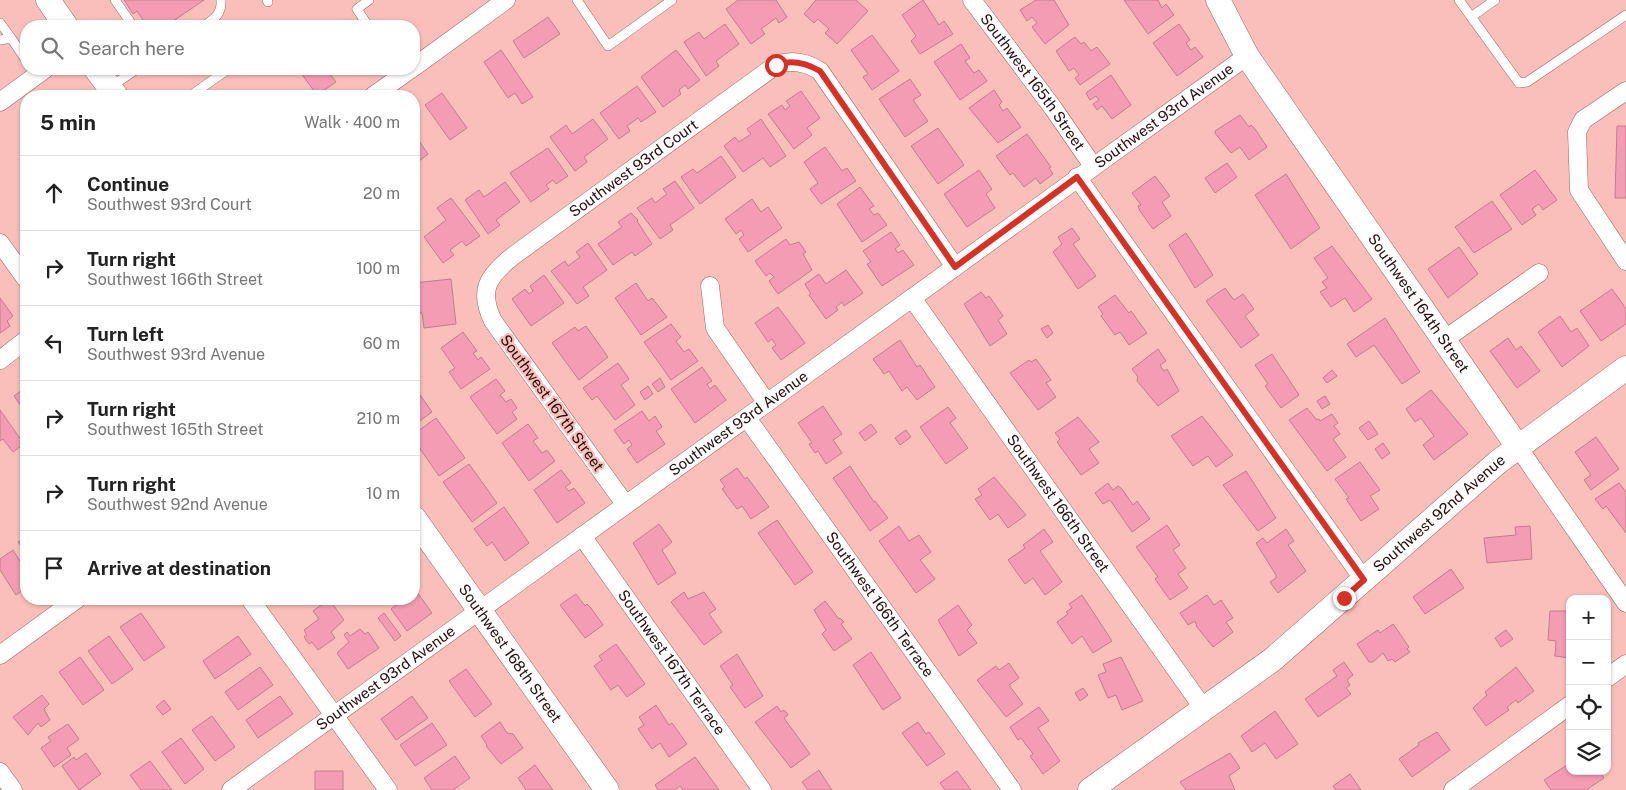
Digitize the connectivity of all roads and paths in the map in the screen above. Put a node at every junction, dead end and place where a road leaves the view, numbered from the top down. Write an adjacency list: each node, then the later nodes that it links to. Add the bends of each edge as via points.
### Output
1 (48, 0): 14 (street)
2 (115, 0): 15 (lane)
3 (221, 0): 16 (lane, via 222,6)
4 (369, 0): 17 (lane, via 356,9)
5 (506, 0): 23 (street)
6 (577, 0): 7 (lane, via 608,46)
7 (672, 0)
8 (972, 0): 33 (street, Southwest 165th Street)
9 (1218, 0): 22 (street, Southwest 164th Street)
10 (1460, 0): 13 (lane)
11 (1495, 0): 13 (lane)
12 (1626, 15): 13 (lane, via 1527,82 1519,83)
13 (1471, 17)
14 (62, 20)
15 (129, 20)
16 (212, 20)
17 (364, 20)
18 (0, 23): 19 (lane)
19 (11, 38): 20 (lane); 21 (lane)
20 (0, 40)
21 (20, 51)
22 (1247, 56): 33 (street, Southwest 93rd Avenue); 43 (street, Southwest 164th Street)
23 (420, 60)
24 (32, 75): 32 (street)
25 (124, 75): 28 (lane)
26 (220, 75): 29 (lane)
27 (400, 75): 30 (street)
28 (107, 84)
29 (198, 90)
30 (381, 90)
31 (1626, 91): 36 (street, via 1583,120 1577,132 1579,190)
32 (0, 102)
33 (1092, 166): 34 (street, Southwest 93rd Avenue)
34 (1077, 177): 37 (street, Southwest 93rd Avenue); 53 (street, Southwest 165th Street)
35 (0, 242): 38 (street)
36 (1626, 261)
37 (955, 267): 41 (street, Southwest 93rd Court, via 824,76 803,63 789,62 776,65 513,256 491,276); 42 (street, Southwest 93rd Avenue)
38 (20, 270)
39 (1539, 273): 43 (street)
40 (710, 286): 47 (street, via 715,328)
41 (485, 298): 50 (street, Southwest 167th Street, via 493,321)
42 (912, 298): 47 (street, Southwest 93rd Avenue); 62 (street, Southwest 166th Street)
43 (1445, 339): 49 (street, Southwest 164th Street)
44 (20, 345): 45 (street)
45 (0, 360)
46 (1626, 368): 49 (street, Southwest 92nd Avenue)
47 (767, 403): 48 (street, Southwest 93rd Avenue)
48 (746, 418): 50 (street, Southwest 93rd Avenue); 70 (street, Southwest 166th Terrace)
49 (1518, 447): 53 (street, Southwest 92nd Avenue); 54 (street, Southwest 164th Street)
50 (625, 504): 52 (street, Southwest 93rd Avenue)
51 (420, 526): 57 (street, Southwest 168th Street)
52 (582, 536): 57 (street, Southwest 93rd Avenue); 69 (street, Southwest 167th Terrace)
53 (1364, 580): 62 (street, Southwest 92nd Avenue, via 1272,660)
54 (1626, 603)
55 (69, 605): 58 (street)
56 (254, 605): 63 (street)
57 (480, 610): 63 (street, Southwest 93rd Avenue); 68 (street, Southwest 168th Street)
58 (0, 655)
59 (1626, 664): 60 (street)
60 (1611, 675)
61 (1566, 708): 72 (street)
62 (1204, 710): 71 (street, Southwest 92nd Avenue)
63 (333, 716): 66 (street, Southwest 93rd Avenue); 67 (street)
64 (0, 772): 65 (street)
65 (13, 790)
66 (232, 790)
67 (388, 790)
68 (607, 790)
69 (762, 790)
70 (1012, 790)
71 (1090, 790)
72 (1453, 790)

